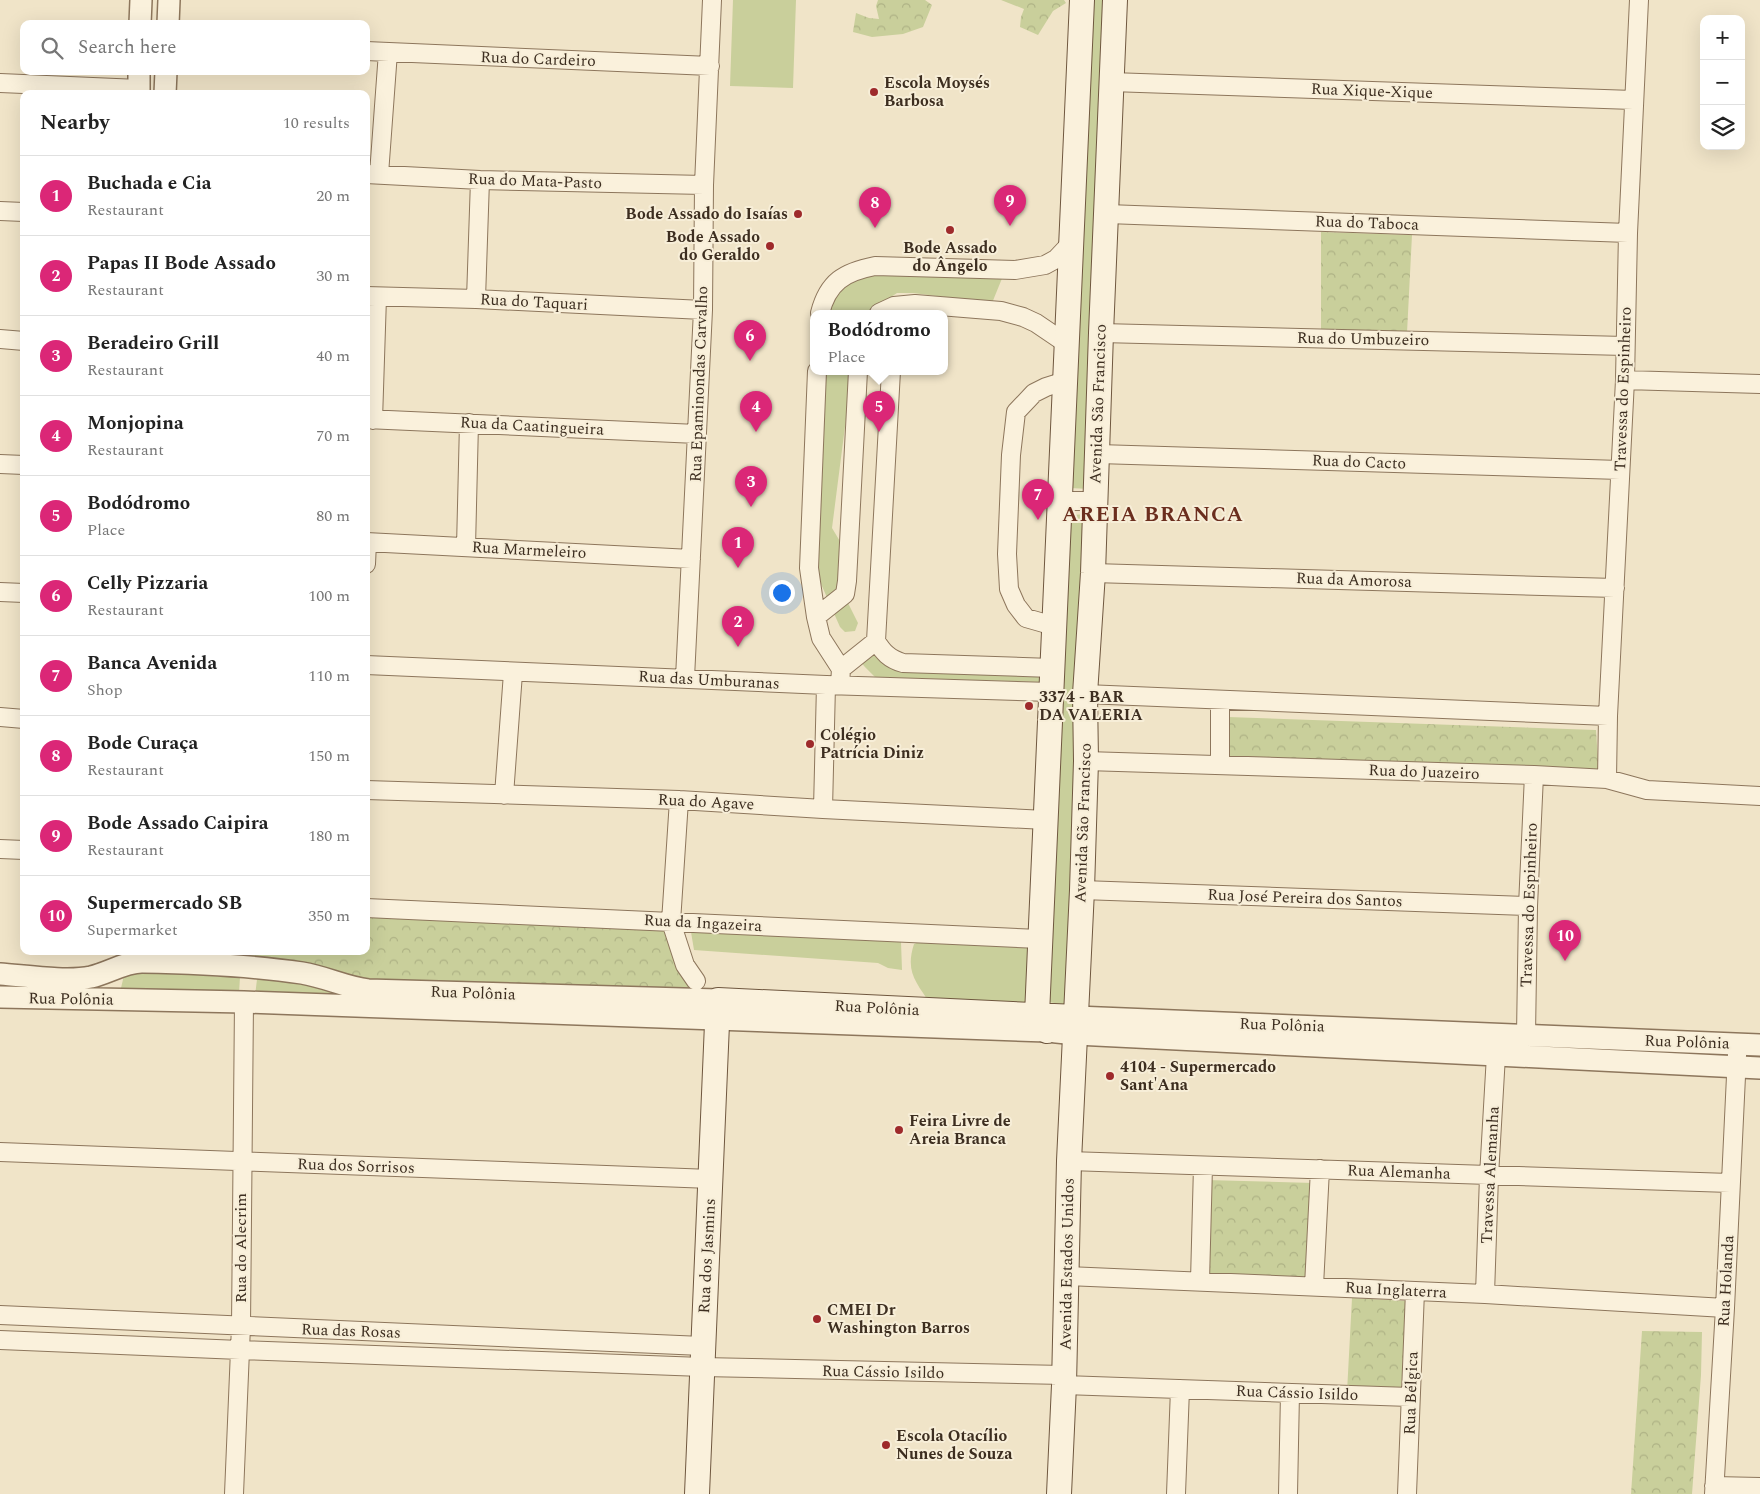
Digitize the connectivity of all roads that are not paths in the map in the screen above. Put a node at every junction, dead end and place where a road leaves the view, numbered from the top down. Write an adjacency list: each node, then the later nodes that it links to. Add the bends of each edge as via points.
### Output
1 (141, 0): 7 (street)
2 (169, 0): 8 (street)
3 (712, 0): 11 (street, Rua Epaminondas Carvalho)
4 (1082, 0): 25 (main road, Avenida São Francisco)
5 (1115, 0): 13 (main road, Avenida São Francisco)
6 (1638, 0): 17 (street, Travessa do Espinheiro)
7 (140, 20)
8 (168, 20)
9 (370, 51): 10 (street, Rua do Cardeiro)
10 (388, 52): 11 (street, Rua do Cardeiro); 18 (street)
11 (710, 66): 20 (street, Rua Epaminondas Carvalho)
12 (166, 75): 16 (street)
13 (1111, 82): 17 (street, Rua Xique-Xique); 23 (main road, Avenida São Francisco)
14 (0, 83): 15 (street)
15 (139, 85)
16 (165, 90)
17 (1633, 100): 24 (street, Travessa do Espinheiro)
18 (373, 174): 19 (street, Rua do Mata-Pasto)
19 (480, 180): 20 (street, Rua do Mata-Pasto); 27 (street)
20 (704, 186): 28 (street, Rua Epaminondas Carvalho)
21 (0, 211): 22 (street)
22 (20, 212)
23 (1107, 214): 24 (street, Rua do Taboca); 31 (main road, Avenida São Francisco)
24 (1628, 233): 35 (street, Travessa do Espinheiro)
25 (1072, 242): 29 (street, via 1056,259 1045,265 1015,270 875,266 855,270 828,290); 34 (main road, Avenida São Francisco)
26 (371, 296): 27 (street, Rua do Taquari); 42 (street)
27 (476, 299): 28 (street, Rua do Taquari)
28 (702, 310): 44 (street, Rua Epaminondas Carvalho)
29 (821, 310)
30 (893, 310): 34 (street, via 915,304 1001,311 1036,323)
31 (1101, 333): 35 (street, Rua do Umbuzeiro); 45 (main road, Avenida São Francisco)
32 (0, 339): 33 (street)
33 (20, 341)
34 (1067, 344): 40 (main road, Avenida São Francisco)
35 (1625, 346): 39 (street, Travessa do Espinheiro)
36 (817, 375): 58 (street, via 809,568)
37 (858, 375): 58 (street, via 845,594)
38 (891, 375): 60 (street)
39 (1625, 380): 41 (street); 48 (street, Travessa do Espinheiro)
40 (1065, 381): 49 (main road, Avenida São Francisco); 59 (street, via 1034,393 1016,412 1011,455 1009,589 1026,618)
41 (1760, 384)
42 (370, 420): 43 (street, Rua da Caatingueira)
43 (469, 423): 44 (street, Rua da Caatingueira); 52 (street)
44 (697, 434): 53 (street, Rua Epaminondas Carvalho)
45 (1098, 454): 48 (street, Rua do Cacto); 50 (main road, Avenida São Francisco)
46 (0, 464): 47 (street)
47 (20, 465)
48 (1620, 470): 55 (street, Travessa do Espinheiro)
49 (1061, 501): 50 (street); 59 (main road, Avenida São Francisco)
50 (1094, 501): 54 (main road, Avenida São Francisco)
51 (370, 542): 52 (street, Rua Marmeleiro)
52 (466, 547): 53 (street, Rua Marmeleiro)
53 (692, 559): 64 (street, Rua Epaminondas Carvalho)
54 (1093, 572): 55 (street, Rua da Amorosa); 67 (main road, Avenida São Francisco)
55 (1615, 588): 69 (street, Travessa do Espinheiro)
56 (0, 592): 57 (street)
57 (20, 593)
58 (816, 617): 65 (street)
59 (1054, 626): 62 (main road, Avenida São Francisco)
60 (876, 641): 62 (street, via 891,659 908,664); 65 (street)
61 (370, 665): 63 (street, Rua das Umburanas)
62 (1052, 668): 66 (main road, Avenida São Francisco)
63 (513, 672): 64 (street, Rua das Umburanas); 77 (street)
64 (685, 678): 65 (street, Rua das Umburanas)
65 (836, 680): 66 (street, Rua das Umburanas); 80 (street)
66 (1052, 692): 81 (main road, Avenida São Francisco)
67 (1085, 694): 68 (street); 72 (main road, Avenida São Francisco)
68 (1220, 700): 69 (street); 73 (street)
69 (1608, 716): 75 (street, Travessa do Espinheiro)
70 (0, 717): 71 (street)
71 (20, 718)
72 (1086, 761): 73 (street, Rua do Juazeiro); 84 (main road, Avenida São Francisco)
73 (1220, 765): 74 (street, Rua do Juazeiro)
74 (1534, 775): 75 (street, Rua do Juazeiro); 85 (street, Travessa do Espinheiro)
75 (1607, 779): 78 (street, Rua do Juazeiro, via 1647,790)
76 (370, 790): 77 (street, Rua do Agave)
77 (504, 795): 79 (street, Rua do Agave)
78 (1760, 796)
79 (679, 800): 80 (street, Rua do Agave); 87 (street)
80 (823, 809): 81 (street, Rua do Agave)
81 (1046, 820): 88 (main road, Avenida São Francisco)
82 (0, 849): 83 (street)
83 (20, 850)
84 (1082, 890): 85 (street, Rua José Pereira dos Santos); 99 (main road, Avenida São Francisco)
85 (1528, 906): 100 (street, Travessa do Espinheiro)
86 (370, 908): 87 (street, Rua da Ingazeira)
87 (671, 922): 88 (street, Rua da Ingazeira); 93 (street, via 685,965)
88 (1040, 939): 98 (main road, Avenida São Francisco)
89 (138, 957): 90 (street, Rua Polônia); 91 (street, Rua Polônia)
90 (107, 962): 92 (street, Rua Polônia, via 91,977); 95 (street, via 107,983)
91 (235, 965): 96 (street, via 248,978); 97 (street, Rua Polônia, via 304,973 368,990)
92 (0, 974)
93 (696, 981)
94 (0, 997): 95 (street, Rua Polônia)
95 (120, 1000): 96 (street, Rua Polônia)
96 (244, 1002): 97 (street, Rua Polônia); 108 (street, Rua do Alecrim)
97 (718, 1010): 98 (main road, Rua Polônia); 112 (main road, Rua dos Jasmins)
98 (1042, 1023): 99 (main road, Rua Polônia)
99 (1076, 1025): 100 (street, Rua Polônia); 103 (street, Rua Polônia); 107 (main road, Avenida Estados Unidos)
100 (1526, 1036): 101 (street, Rua Polônia)
101 (1737, 1044): 102 (street, Rua Polônia); 104 (street, Rua Holanda)
102 (1760, 1045)
103 (1496, 1055): 104 (street, Rua Polônia); 111 (street, Travessa Alemanha)
104 (1736, 1068): 105 (street, Rua Polônia); 113 (street, Rua Holanda)
105 (1760, 1068)
106 (0, 1152): 108 (street, Rua dos Sorrisos)
107 (1069, 1161): 109 (street, Rua Alemanha); 114 (main road, Avenida Estados Unidos)
108 (242, 1162): 112 (street, Rua dos Sorrisos); 121 (street, Rua do Alecrim)
109 (1203, 1166): 110 (street, Rua Alemanha); 115 (street)
110 (1320, 1169): 111 (street, Rua Alemanha); 116 (street)
111 (1489, 1176): 113 (street, Rua Alemanha); 118 (street, Travessa Alemanha)
112 (711, 1179): 124 (main road, Rua dos Jasmins)
113 (1730, 1183): 119 (street, Rua Holanda)
114 (1067, 1276): 115 (street, Rua Inglaterra); 125 (main road, Avenida Estados Unidos)
115 (1200, 1281): 116 (street, Rua Inglaterra)
116 (1314, 1286): 117 (street, Rua Inglaterra)
117 (1415, 1291): 118 (street, Rua Inglaterra); 128 (street, Rua Bélgica)
118 (1485, 1294): 119 (street, Rua Inglaterra)
119 (1725, 1308): 130 (street, Rua Holanda)
120 (0, 1315): 121 (street, Rua das Rosas)
121 (241, 1326): 123 (street, Rua do Alecrim); 124 (street, Rua das Rosas)
122 (0, 1340): 123 (street, Rua das Rosas)
123 (240, 1350): 124 (street, Rua das Rosas); 131 (street, Rua do Alecrim)
124 (702, 1356): 125 (street, Rua Cássio Isildo); 132 (main road, Rua dos Jasmins)
125 (1064, 1380): 126 (street, Rua Cássio Isildo); 133 (main road, Avenida Estados Unidos)
126 (1180, 1389): 127 (street, Rua Cássio Isildo); 134 (street)
127 (1290, 1394): 128 (street, Rua Cássio Isildo); 135 (street)
128 (1410, 1397): 136 (street, Rua Bélgica)
129 (1760, 1487): 130 (street)
130 (1714, 1490)
131 (234, 1494)
132 (697, 1494)
133 (1059, 1494)
134 (1176, 1494)
135 (1288, 1494)
136 (1407, 1494)

